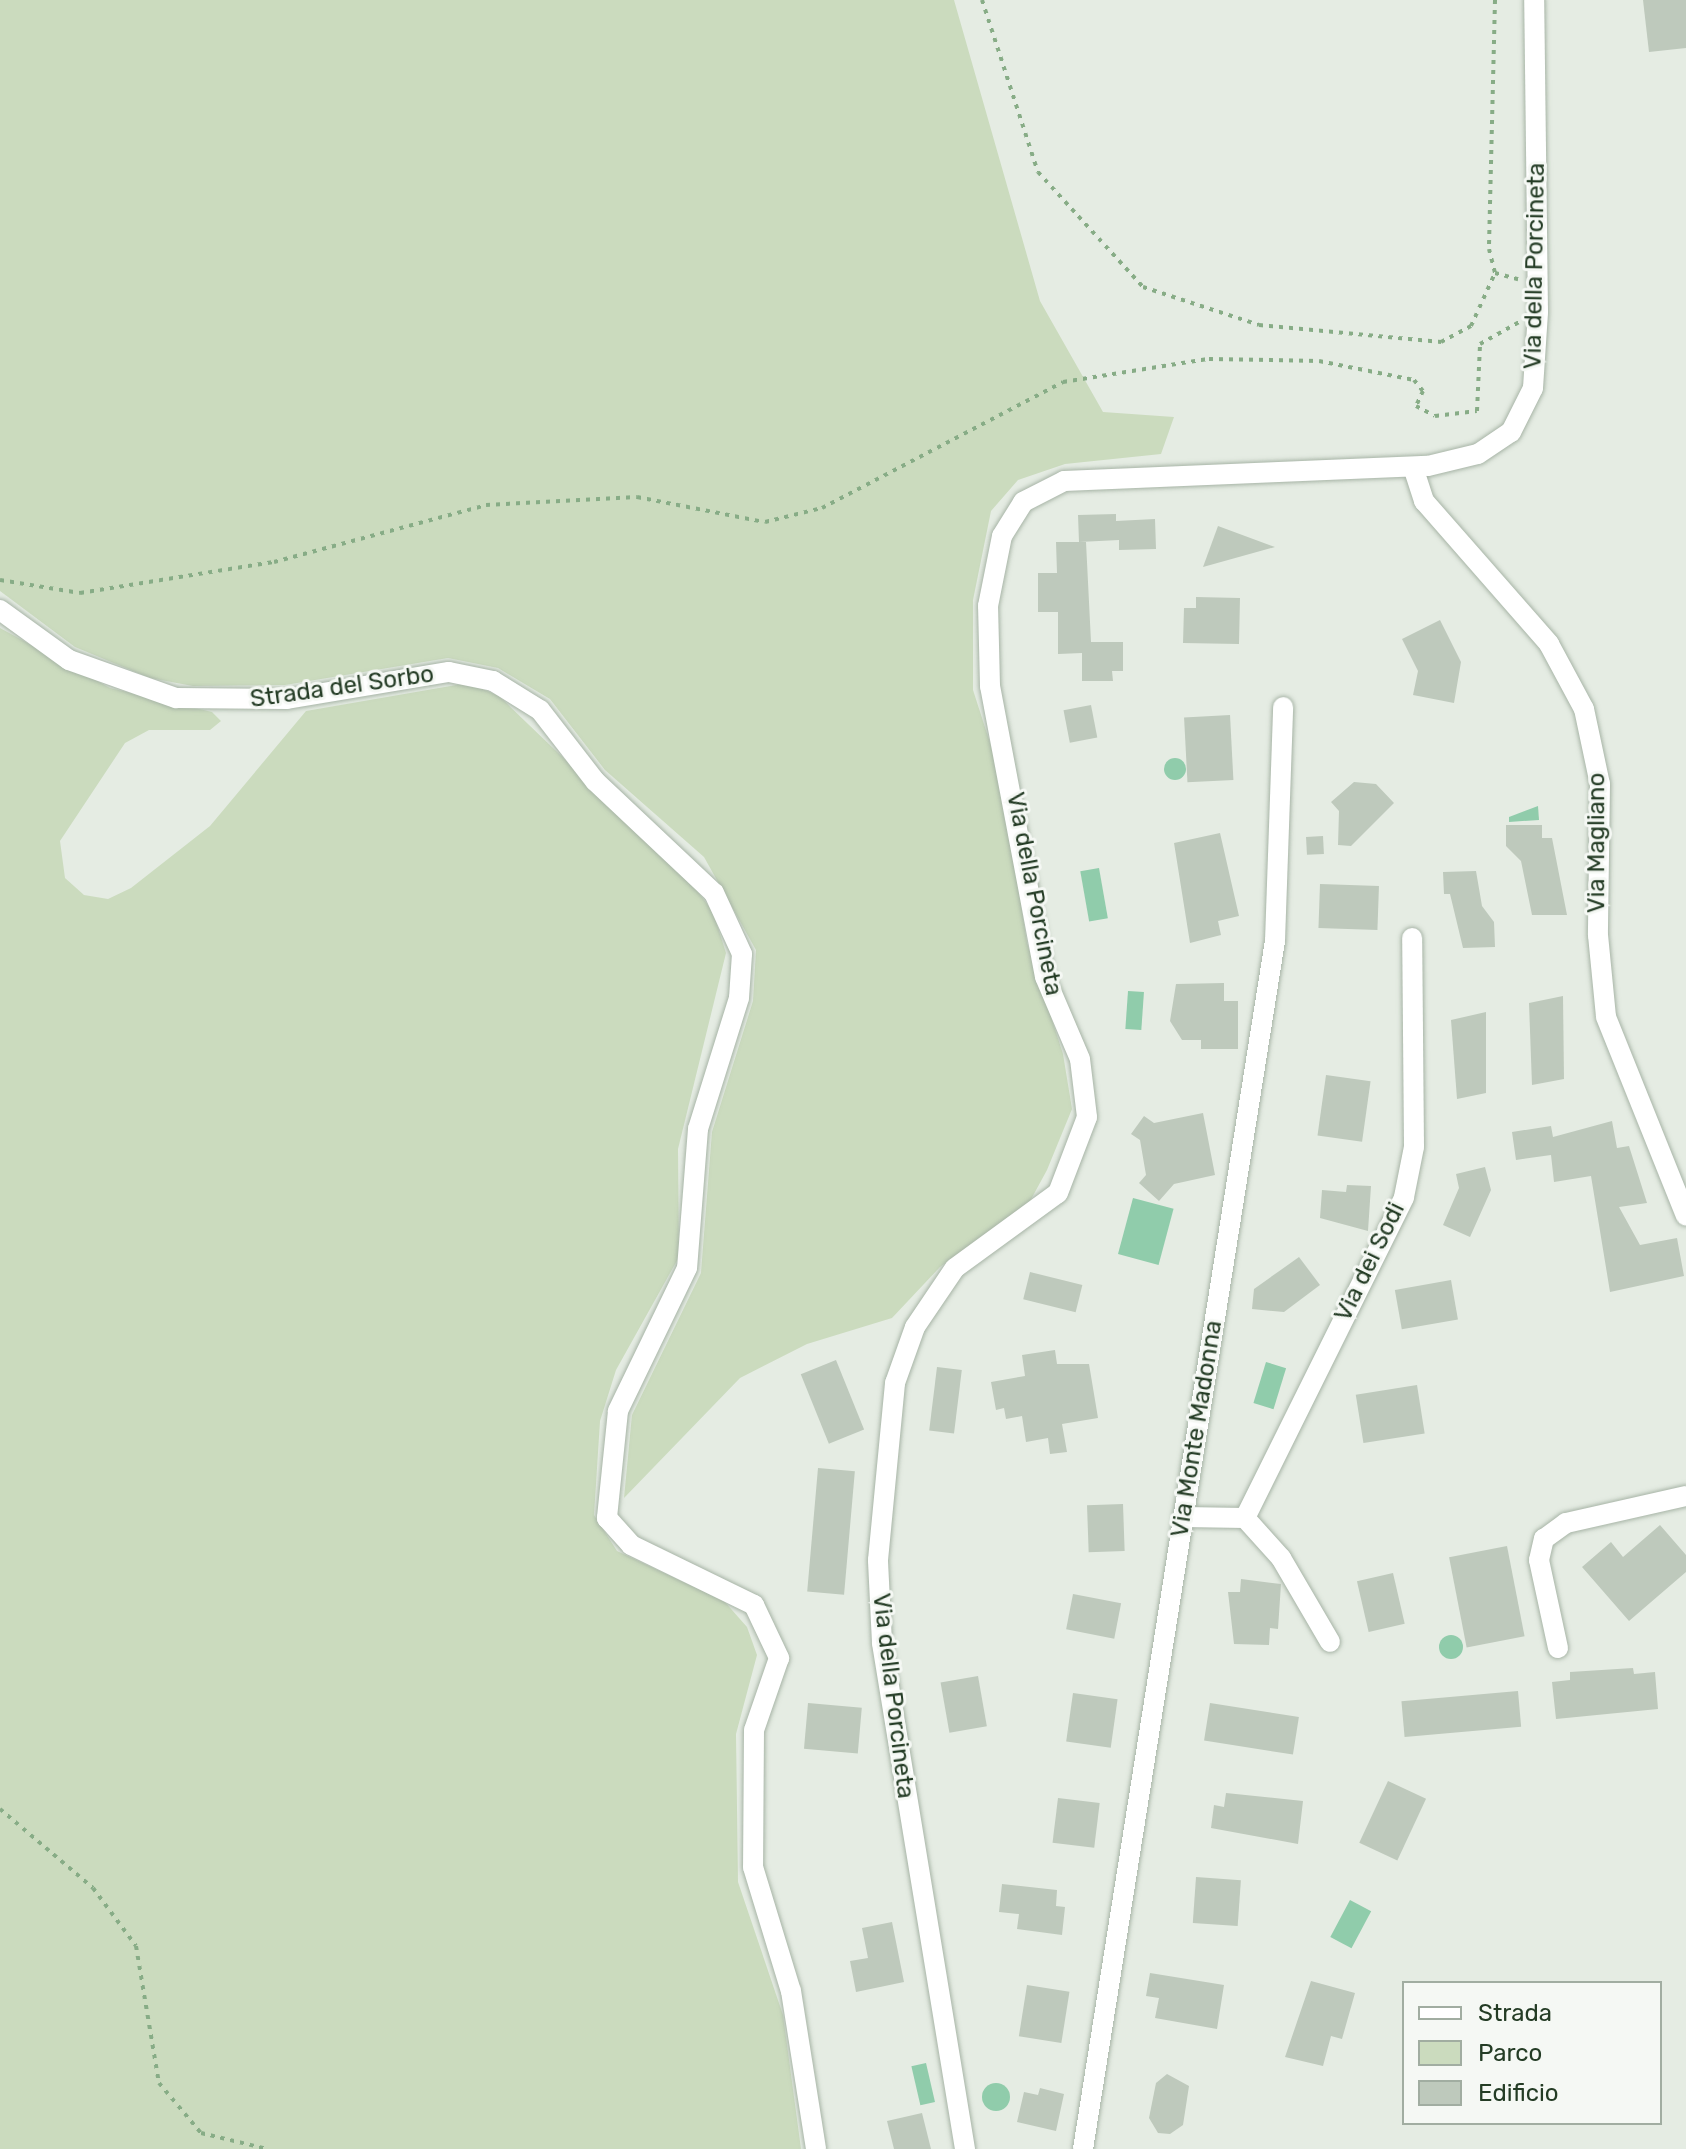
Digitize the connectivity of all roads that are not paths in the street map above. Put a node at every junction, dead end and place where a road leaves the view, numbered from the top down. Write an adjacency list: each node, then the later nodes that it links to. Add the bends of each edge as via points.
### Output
1 (1534, 0): 2 (street, Via della Porcineta, via 1538,312 1533,388 1519,424 1478,454)
2 (1413, 467): 6 (street, Via Magliano, via 1424,501 1549,644 1584,709 1600,784 1598,935 1606,1017); 13 (street, Via della Porcineta, via 1076,479 1029,497 1002,536 988,606 988,673 1045,977 1080,1059 1087,1117 1058,1193 955,1268 915,1327 895,1383 878,1560 882,1643)
3 (0, 610): 12 (street, Strada del Sorbo, via 69,660 176,698 287,699 449,672 493,681 540,710 595,781 714,893 742,954 739,998 698,1129 687,1268 618,1411 607,1518 631,1545 754,1605 779,1658 754,1730 753,1867 791,1991)
4 (1283, 707): 8 (street, Via Monte Madonna, via 1275,941)
5 (1412, 938): 9 (street, Via dei Sodi, via 1414,1147 1404,1197)
6 (1686, 1216)
7 (1686, 1496): 11 (street, via 1566,1523 1544,1539 1539,1560)
8 (1183, 1517): 9 (street); 14 (street, Via Monte Madonna)
9 (1245, 1518): 10 (street, via 1281,1558)
10 (1330, 1642)
11 (1558, 1648)
12 (816, 2149)
13 (965, 2149)
14 (1083, 2149)

